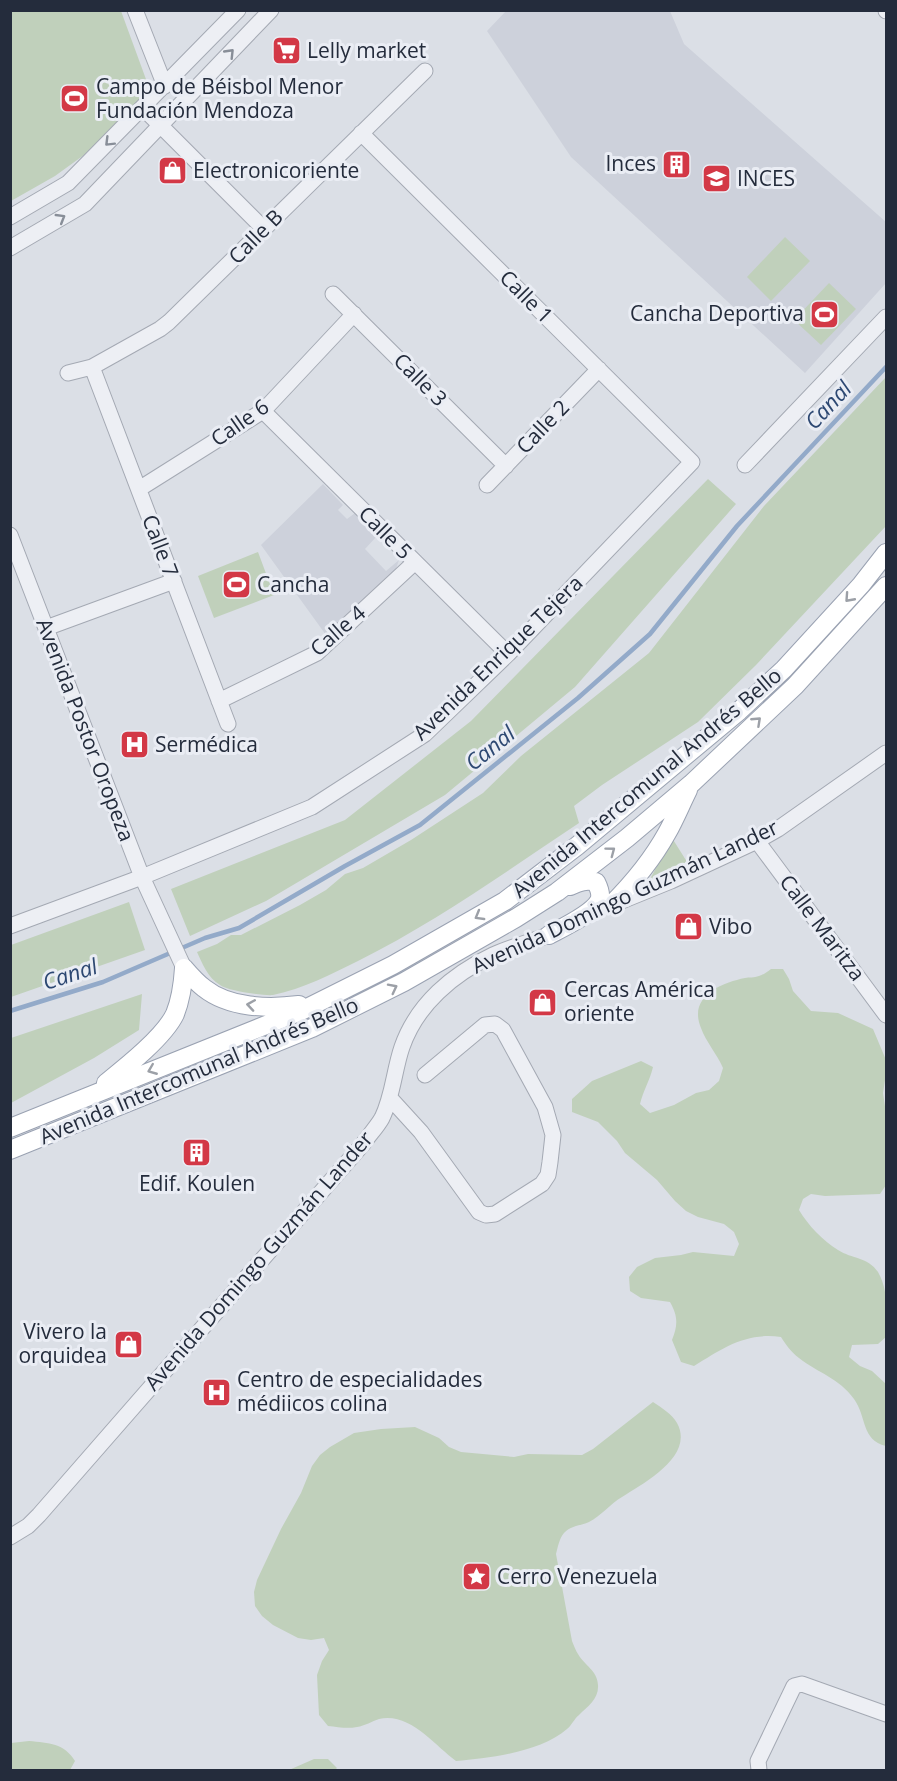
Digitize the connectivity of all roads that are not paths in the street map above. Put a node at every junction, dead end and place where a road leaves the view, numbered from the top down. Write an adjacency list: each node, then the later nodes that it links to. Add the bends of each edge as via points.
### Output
1 (135, 10): 5 (street)
2 (238, 10): 5 (street)
3 (271, 10): 7 (street, one-way to 3)
4 (425, 71): 8 (street, Calle B)
5 (165, 86): 6 (street)
6 (143, 108): 7 (street); 9 (street, one-way to 9, via 68,183)
7 (160, 125): 10 (street); 11 (street, one-way to 7, via 85,204)
8 (361, 133): 10 (street, Calle B); 16 (street, Calle 1)
9 (10, 217)
10 (264, 229): 15 (street, Calle B, via 169,322)
11 (10, 248)
12 (333, 294): 13 (street, Calle 3)
13 (354, 314): 18 (street, Calle 6); 21 (street, Calle 3)
14 (886, 317): 20 (street)
15 (92, 367): 17 (street, Calle B); 23 (street, Calle 7)
16 (599, 369): 19 (street, Calle 1); 21 (street, Calle 2)
17 (68, 373)
18 (263, 411): 23 (street, Calle 6); 26 (street, Calle 5)
19 (692, 462): 30 (street, Avenida Enrique Tejera)
20 (745, 465)
21 (506, 466): 22 (street, Calle 2)
22 (487, 485)
23 (139, 489): 27 (street, Calle 7)
24 (10, 535): 29 (street, Avenida Postor Oropeza)
25 (886, 553): 42 (main road, Avenida Intercomunal Andrés Bello, one-way to 42, via 784,669 578,846 505,901)
26 (415, 562): 30 (street, Calle 5); 31 (street, Calle 4, via 317,653)
27 (174, 581): 29 (street); 31 (street, Calle 7)
28 (886, 586): 34 (main road, Avenida Intercomunal Andrés Bello, one-way to 28, via 795,686)
29 (46, 628): 36 (street, Avenida Postor Oropeza)
30 (508, 654): 36 (street, Avenida Enrique Tejera, via 425,734 312,807)
31 (219, 701): 32 (street, Calle 7)
32 (228, 724)
33 (886, 753): 35 (street, Avenida Domingo Guzmán Lander)
34 (691, 784): 37 (main road, Avenida Intercomunal Andrés Bello, one-way to 34); 38 (main road, via 667,834 630,886)
35 (757, 841): 38 (street, Avenida Domingo Guzmán Lander); 43 (street, Calle Maritza)
36 (142, 877): 39 (street, Avenida Enrique Tejera); 41 (street, Avenida Postor Oropeza)
37 (557, 892): 40 (main road, via 590,880 596,882 600,895 594,908); 48 (main road, Avenida Intercomunal Andrés Bello, one-way to 37, via 312,1028 413,977)
38 (611, 905): 40 (street, Avenida Domingo Guzmán Lander)
39 (10, 926)
40 (549, 935): 46 (street, Avenida Domingo Guzmán Lander, via 494,954 452,978 432,998 405,1038)
41 (183, 968): 42 (main road, one-way to 41, via 307,1004 254,1006 205,989); 45 (main road, via 180,997 165,1028)
42 (329, 997): 45 (main road, Avenida Intercomunal Andrés Bello, one-way to 45)
43 (886, 1015)
44 (425, 1075): 46 (street, via 485,1025 495,1024 503,1030 545,1107 553,1135 548,1175 542,1185 495,1214 479,1212 421,1132)
45 (93, 1094): 47 (main road, Avenida Intercomunal Andrés Bello)
46 (390, 1098): 49 (street, Avenida Domingo Guzmán Lander, via 381,1119 340,1171 39,1515)
47 (10, 1128)
48 (10, 1150)
49 (10, 1537)
50 (886, 1714): 51 (street, via 802,1684 794,1686 758,1761)
51 (759, 1770)

